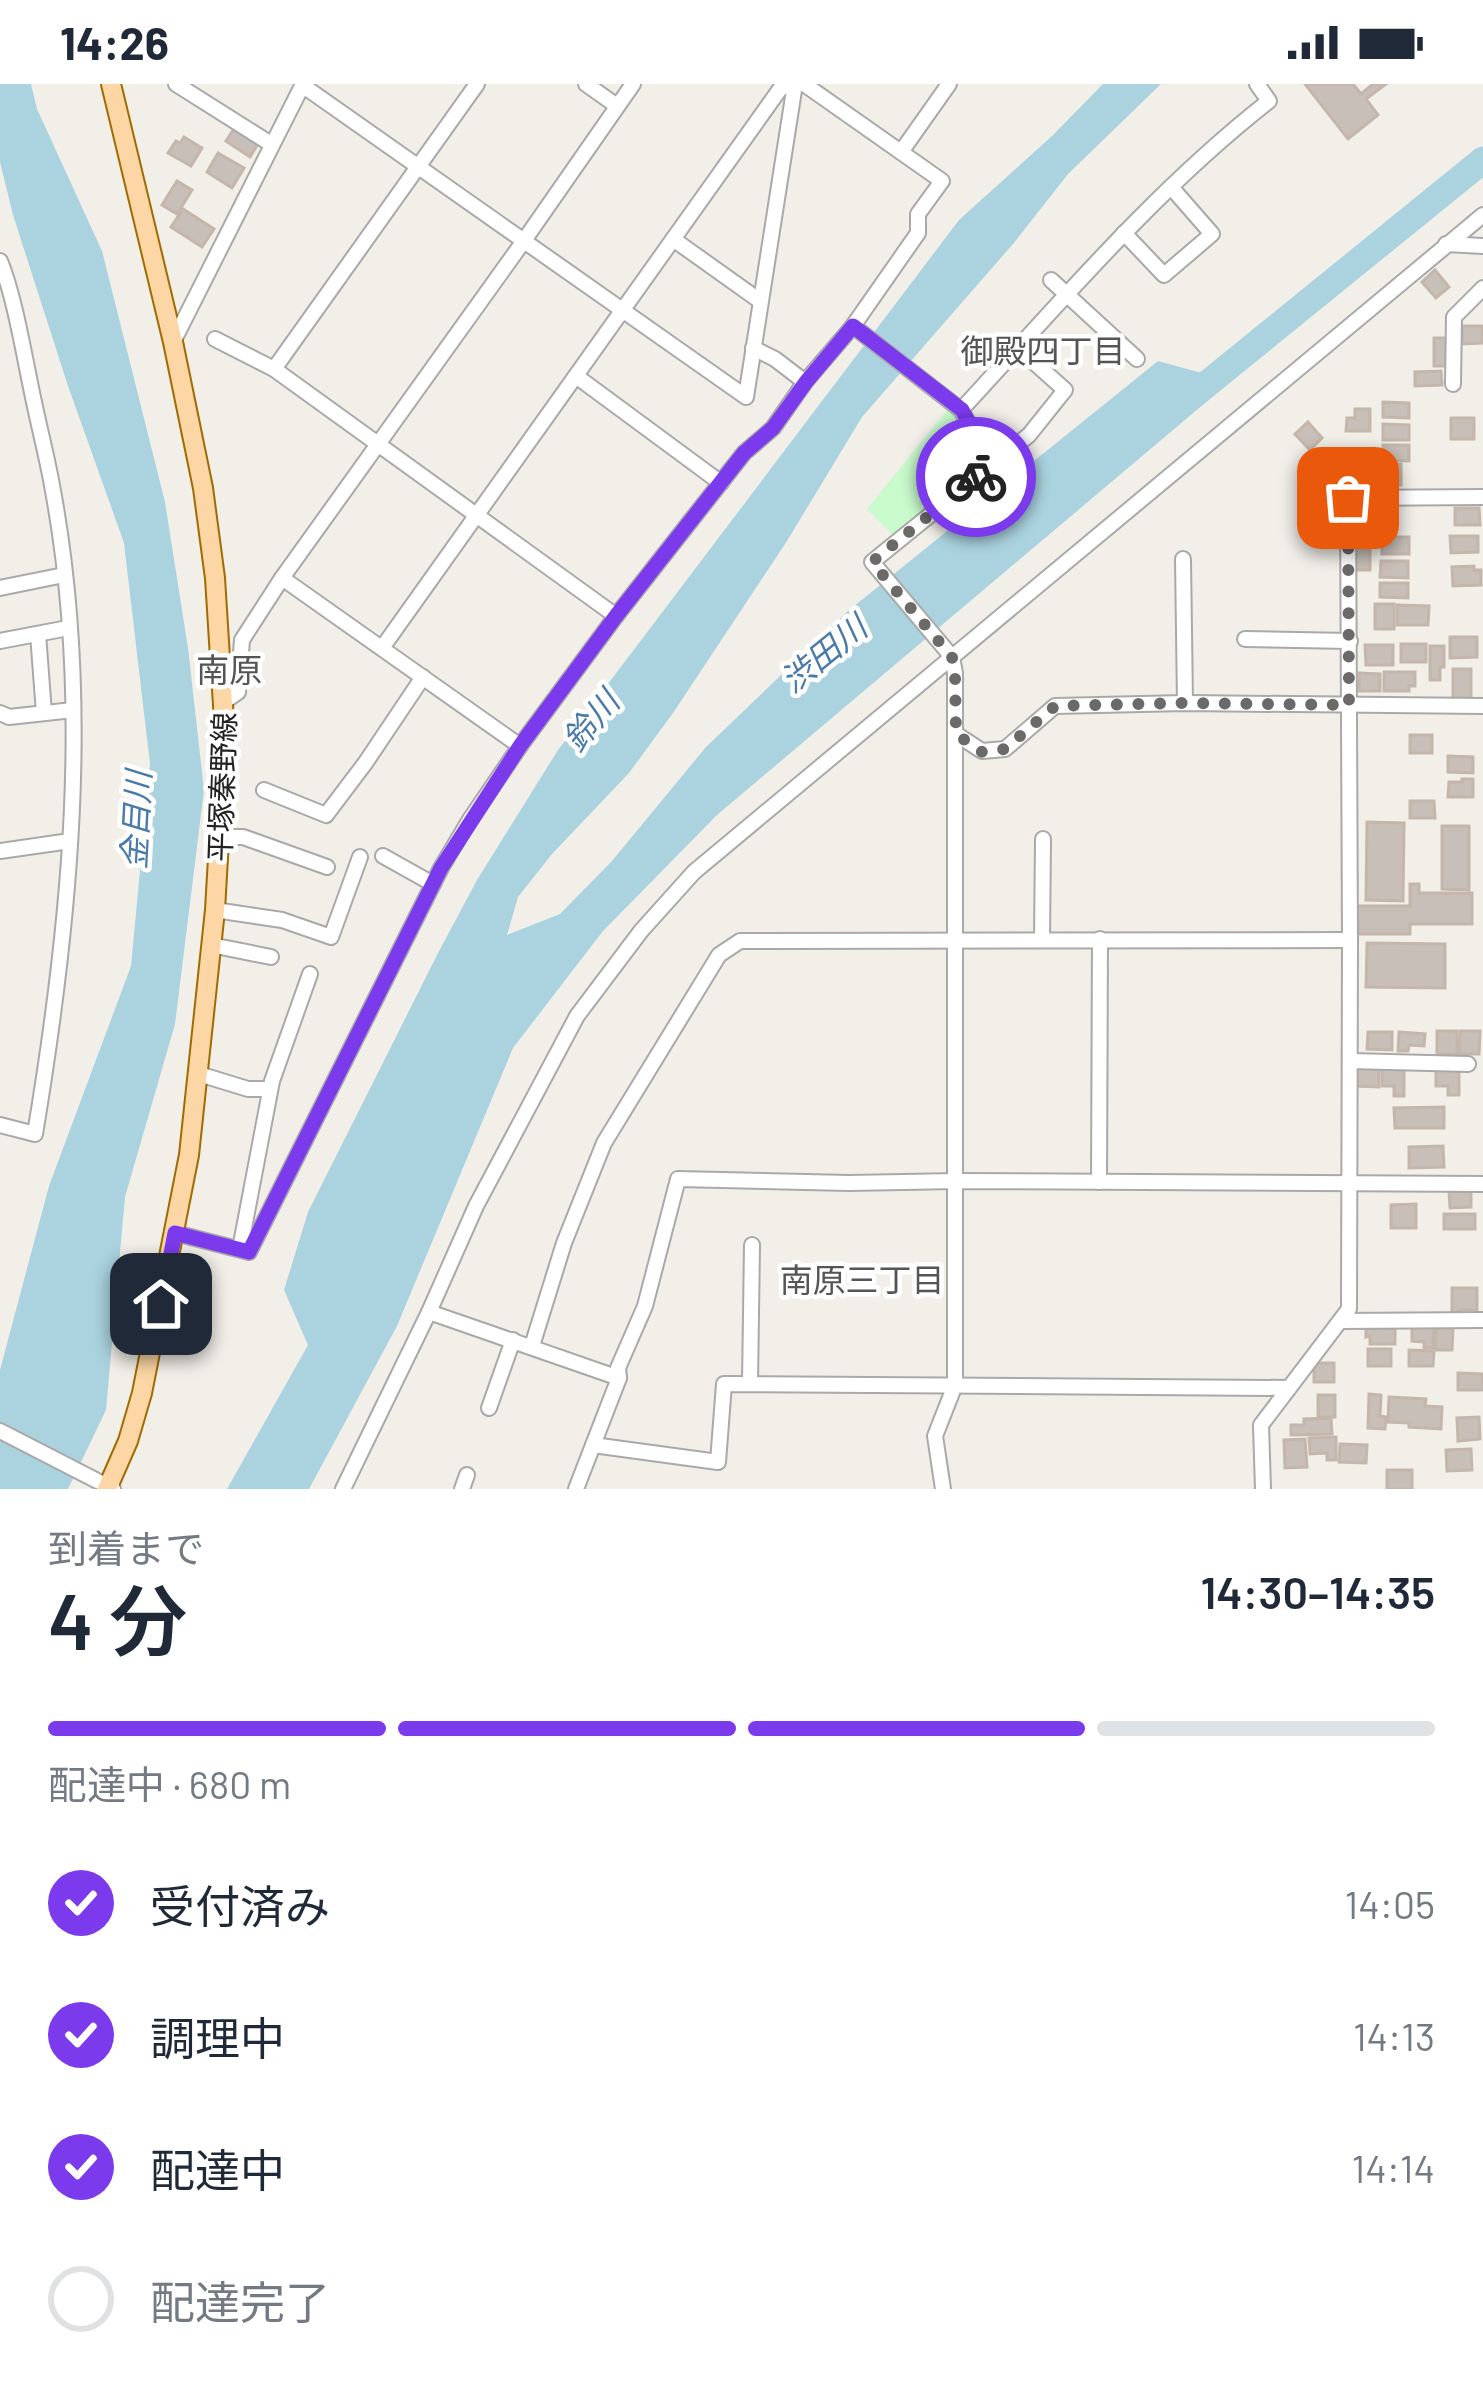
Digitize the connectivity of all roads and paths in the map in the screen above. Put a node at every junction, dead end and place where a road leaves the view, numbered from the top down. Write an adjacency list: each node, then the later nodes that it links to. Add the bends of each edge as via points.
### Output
1 (111, 84): 30 (main road, 平塚秦野線)
2 (176, 84): 12 (street)
3 (302, 84): 12 (street); 14 (street)
4 (454, 84): 10 (street)
5 (586, 84): 11 (street)
6 (633, 84): 11 (street)
7 (795, 84): 13 (street); 18 (street, via 780,88); 26 (street)
8 (949, 84): 13 (street)
9 (1257, 84): 15 (street, via 1269,101)
10 (473, 89): 14 (street)
11 (617, 106): 19 (street)
12 (272, 144): 30 (street)
13 (901, 152): 28 (street, via 942,181 918,214 918,233)
14 (418, 167): 19 (street); 34 (street)
15 (1171, 187): 17 (street); 17 (street, via 1212,234 1164,274)
16 (1483, 214): 20 (street)
17 (1124, 233): 25 (street)
18 (673, 238): 26 (street); 27 (street)
19 (523, 242): 27 (street); 39 (street)
20 (1446, 244): 21 (street); 55 (street)
21 (1483, 246)
22 (1, 261): 45 (street, via 54,494)
23 (1051, 280): 25 (street)
24 (1483, 288): 37 (street, via 1454,317)
25 (1065, 294): 32 (street); 33 (street)
26 (760, 301): 31 (street)
27 (622, 312): 31 (street, via 746,397); 35 (street)
28 (853, 326): 36 (street); 38 (street)
29 (215, 339): 34 (street)
30 (173, 342): 57 (main road, 平塚秦野線, via 206,510)
31 (753, 348): 36 (street)
32 (1018, 348): 38 (street); 40 (street, via 1064,390 1029,435)
33 (1137, 358)
34 (274, 368): 39 (street)
35 (576, 376): 41 (street); 43 (street)
36 (806, 382): 41 (street)
37 (1453, 384)
38 (962, 410): 40 (street)
39 (378, 445): 43 (street); 46 (street)
40 (991, 464): 55 (street, via 872,562)
41 (722, 483): 48 (street)
42 (1483, 497): 53 (street, via 1348,498)
43 (475, 514): 48 (street); 54 (street)
44 (1183, 559): 58 (street)
45 (64, 575): 47 (street); 49 (street)
46 (282, 578): 54 (street); 57 (street, via 242,640 238,692)
47 (0, 588)
48 (616, 616): 65 (street)
49 (68, 628): 50 (street); 61 (street)
50 (38, 634): 52 (street); 63 (street)
51 (1245, 639): 53 (street)
52 (0, 641)
53 (1350, 641): 59 (street)
54 (382, 648): 56 (street)
55 (952, 657): 64 (street); 95 (street, via 694,872 641,931 578,1016)
56 (423, 677): 65 (street); 66 (street, via 326,815)
57 (225, 701): 67 (main road, 平塚秦野線)
58 (1185, 703): 59 (street); 64 (street, via 1055,706 1005,749 982,752)
59 (1349, 705): 60 (street); 79 (street)
60 (1483, 706)
61 (73, 710): 63 (street); 69 (street)
62 (0, 713): 63 (street)
63 (44, 713)
64 (956, 734): 76 (street)
65 (520, 746): 74 (street)
66 (264, 790)
67 (221, 837): 73 (street); 75 (main road, 平塚秦野線)
68 (1042, 839): 77 (street)
69 (70, 841): 70 (street); 87 (street, via 35,1134)
70 (0, 850)
71 (383, 856): 74 (street)
72 (360, 857): 75 (street, via 331,937)
73 (327, 867)
74 (433, 884): 94 (street, via 249,1252)
75 (215, 910): 80 (main road, 平塚秦野線)
76 (954, 939): 77 (street); 88 (street); 99 (street, via 740,941 719,955 604,1143)
77 (1042, 939): 78 (street)
78 (1100, 939): 79 (street); 89 (street)
79 (1350, 940): 83 (street)
80 (211, 945): 81 (street); 85 (main road, 平塚秦野線)
81 (272, 957)
82 (310, 974): 86 (street)
83 (1350, 1061): 84 (street); 90 (street)
84 (1468, 1064)
85 (199, 1074): 86 (street); 92 (main road, 平塚秦野線)
86 (270, 1089): 94 (street)
87 (0, 1125)
88 (957, 1181): 89 (street); 100 (street, via 678,1178); 102 (street)
89 (1099, 1182): 90 (street)
90 (1350, 1184): 91 (street); 97 (street, via 1349,1309)
91 (1483, 1184)
92 (175, 1233): 94 (street); 107 (main road, 平塚秦野線, via 142,1394)
93 (752, 1245): 101 (street)
94 (240, 1250)
95 (429, 1312): 98 (street); 108 (street)
96 (1483, 1320): 97 (street)
97 (1341, 1321): 103 (street)
98 (513, 1340): 99 (street); 104 (street)
99 (532, 1346): 100 (street)
100 (619, 1378): 106 (street)
101 (750, 1384): 102 (street); 106 (street, via 724,1384 718,1462)
102 (955, 1385): 103 (street); 110 (street, via 935,1436)
103 (1289, 1388): 111 (street, via 1262,1425)
104 (489, 1408)
105 (0, 1431): 107 (street)
106 (593, 1444): 109 (street)
107 (109, 1488)
108 (343, 1489)
109 (576, 1489)
110 (944, 1489)
111 (1263, 1489)

